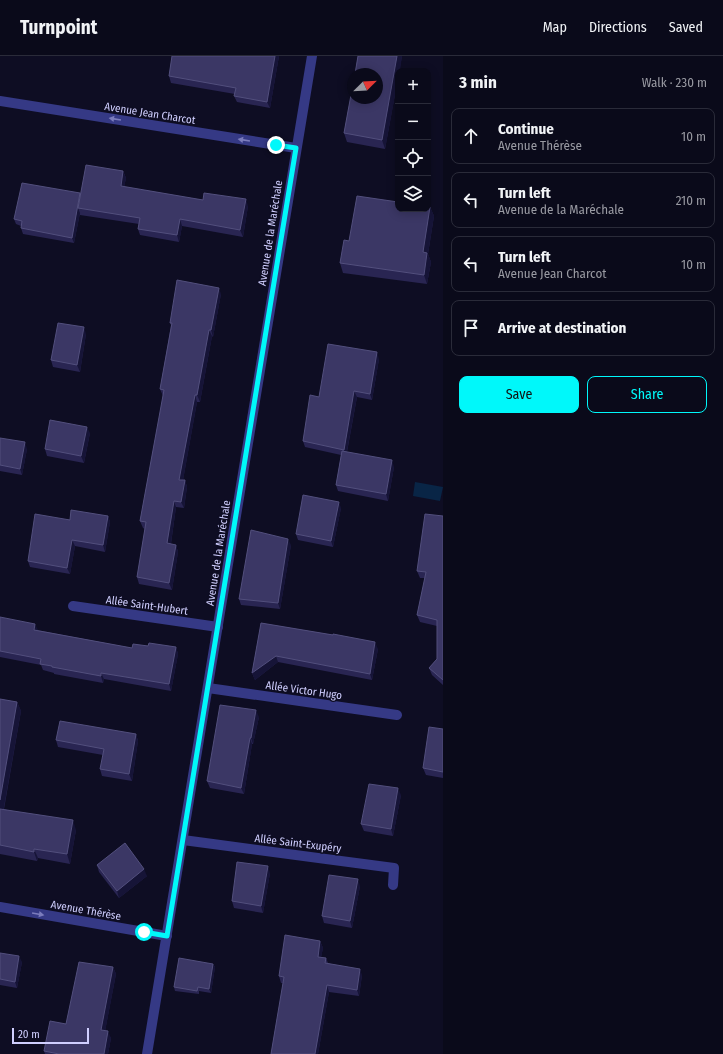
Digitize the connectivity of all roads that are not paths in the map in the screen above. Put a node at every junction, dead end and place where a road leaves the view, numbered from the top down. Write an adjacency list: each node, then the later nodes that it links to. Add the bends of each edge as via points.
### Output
1 (312, 56): 3 (street, Avenue de la Maréchale)
2 (0, 101): 3 (street, Avenue Jean Charcot, one-way to 2)
3 (296, 148): 5 (street, Avenue de la Maréchale)
4 (72, 606): 5 (street, Allée Saint-Hubert)
5 (218, 627): 6 (street, Avenue de la Maréchale)
6 (208, 688): 7 (street, Allée Victor Hugo); 8 (street, Avenue de la Maréchale)
7 (397, 716)
8 (183, 840): 9 (street, Allée Saint-Exupéry, via 394,868); 11 (street, Avenue de la Maréchale)
9 (393, 885)
10 (0, 907): 11 (street, Avenue Thérèse, one-way to 11)
11 (167, 936): 12 (street, Avenue de la Maréchale)
12 (147, 1054)

